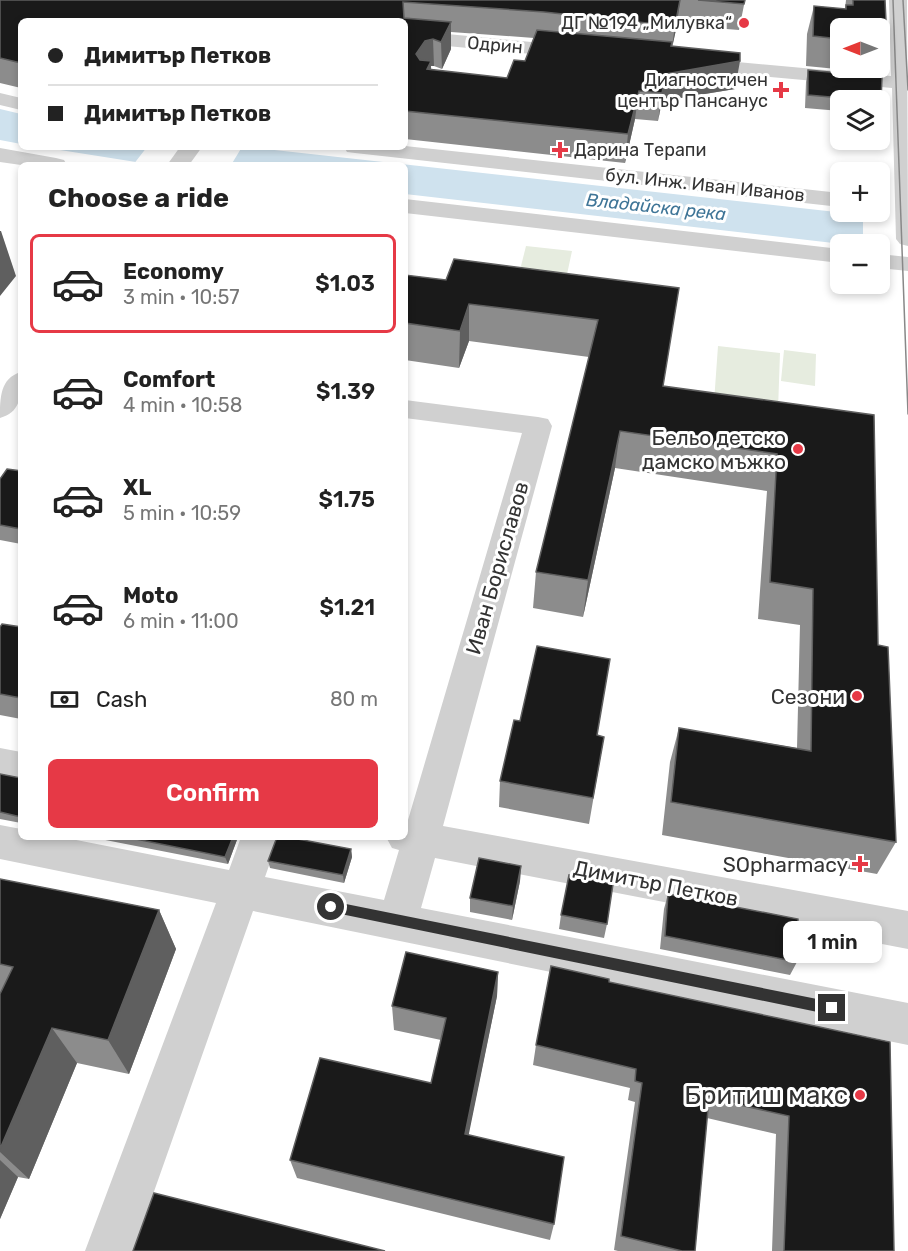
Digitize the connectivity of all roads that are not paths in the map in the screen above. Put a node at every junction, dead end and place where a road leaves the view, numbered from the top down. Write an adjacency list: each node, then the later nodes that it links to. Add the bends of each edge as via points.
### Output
1 (898, 0): 5 (street)
2 (408, 37): 3 (street, Одрин, via 445,46)
3 (590, 54)
4 (672, 62): 5 (street)
5 (905, 84): 13 (street)
6 (0, 99): 7 (street)
7 (18, 103)
8 (382, 150): 11 (street, бул. Инж. Иван Иванов)
9 (0, 155): 10 (street)
10 (39, 162)
11 (830, 199)
12 (408, 206): 15 (street)
13 (903, 209): 14 (street)
14 (908, 239)
15 (830, 255)
16 (890, 262): 17 (street)
17 (908, 264)
18 (18, 385): 19 (street)
19 (0, 409)
20 (408, 409): 23 (street, Иван Бориславов, via 538,426)
21 (0, 763): 22 (street)
22 (18, 766)
23 (413, 837): 27 (street); 28 (street, Димитър Петков)
24 (259, 840): 26 (street)
25 (0, 842): 26 (street)
26 (241, 889): 27 (street); 30 (street)
27 (398, 920): 29 (street)
28 (908, 930)
29 (908, 1024)
30 (109, 1251)

